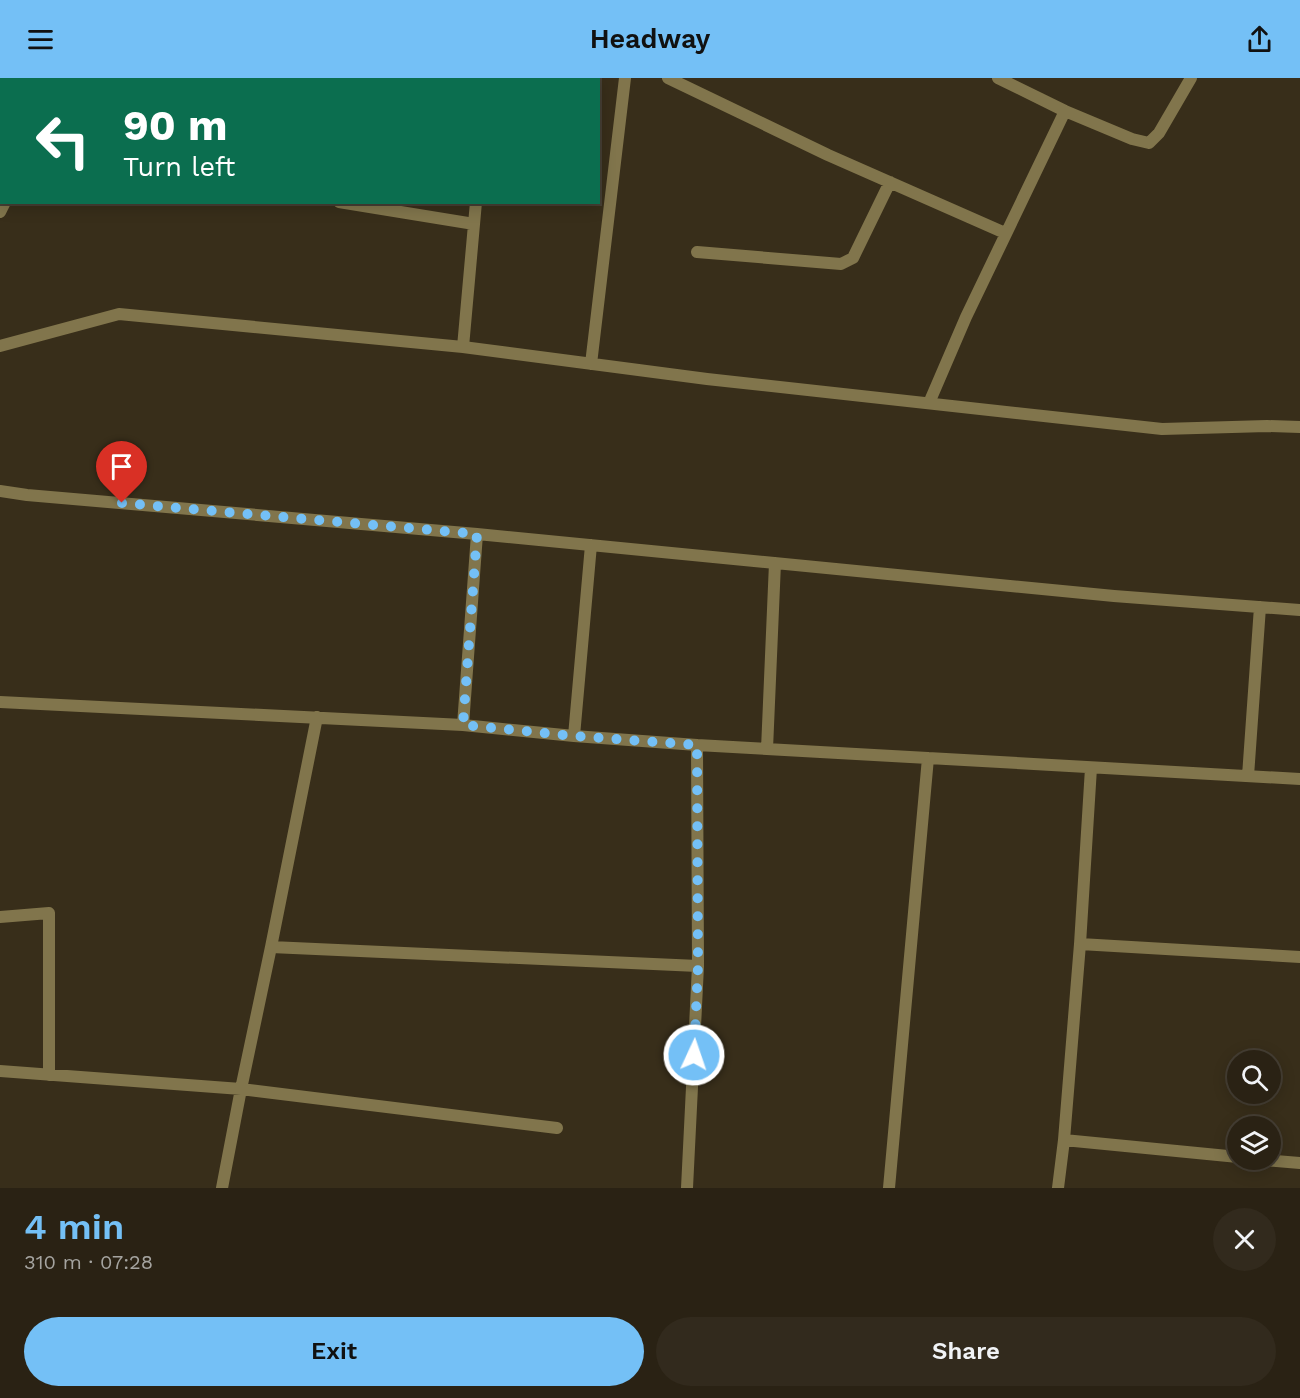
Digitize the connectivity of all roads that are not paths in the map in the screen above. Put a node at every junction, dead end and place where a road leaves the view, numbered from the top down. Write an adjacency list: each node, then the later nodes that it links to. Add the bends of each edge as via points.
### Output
1 (625, 78): 14 (street)
2 (668, 78): 6 (street)
3 (998, 78): 5 (street)
4 (1191, 78): 5 (street, via 1149,143)
5 (1065, 111): 10 (street)
6 (890, 182): 10 (street); 11 (street, via 853,258 841,264)
7 (351, 204): 9 (street)
8 (476, 204): 9 (street)
9 (474, 225): 13 (street)
10 (1005, 233): 15 (street)
11 (697, 252)
12 (0, 346): 13 (street, via 119,314)
13 (463, 347): 14 (street)
14 (591, 364): 15 (street)
15 (929, 404): 16 (street, via 1162,429)
16 (1300, 427)
17 (0, 491): 18 (street)
18 (477, 534): 19 (street); 25 (street)
19 (591, 545): 20 (street); 26 (street)
20 (775, 563): 21 (street); 28 (street)
21 (1260, 607): 22 (street); 31 (street)
22 (1300, 610)
23 (0, 702): 24 (street)
24 (317, 717): 25 (street); 35 (street)
25 (463, 725): 26 (street)
26 (574, 736): 27 (street)
27 (697, 745): 28 (street); 37 (street)
28 (767, 749): 29 (street)
29 (927, 758): 30 (street); 48 (street)
30 (1091, 768): 31 (street); 34 (street)
31 (1248, 776): 32 (street)
32 (1300, 779)
33 (0, 917): 39 (street, via 49,913)
34 (1080, 944): 36 (street); 42 (street)
35 (272, 947): 37 (street); 40 (street)
36 (1300, 957)
37 (698, 966): 47 (street)
38 (0, 1071): 39 (street)
39 (49, 1074): 40 (street)
40 (241, 1089): 41 (street); 46 (street)
41 (557, 1128)
42 (1064, 1140): 43 (street); 49 (street)
43 (1227, 1156)
44 (1281, 1161): 45 (street)
45 (1300, 1163)
46 (222, 1188)
47 (687, 1188)
48 (889, 1188)
49 (1058, 1188)

